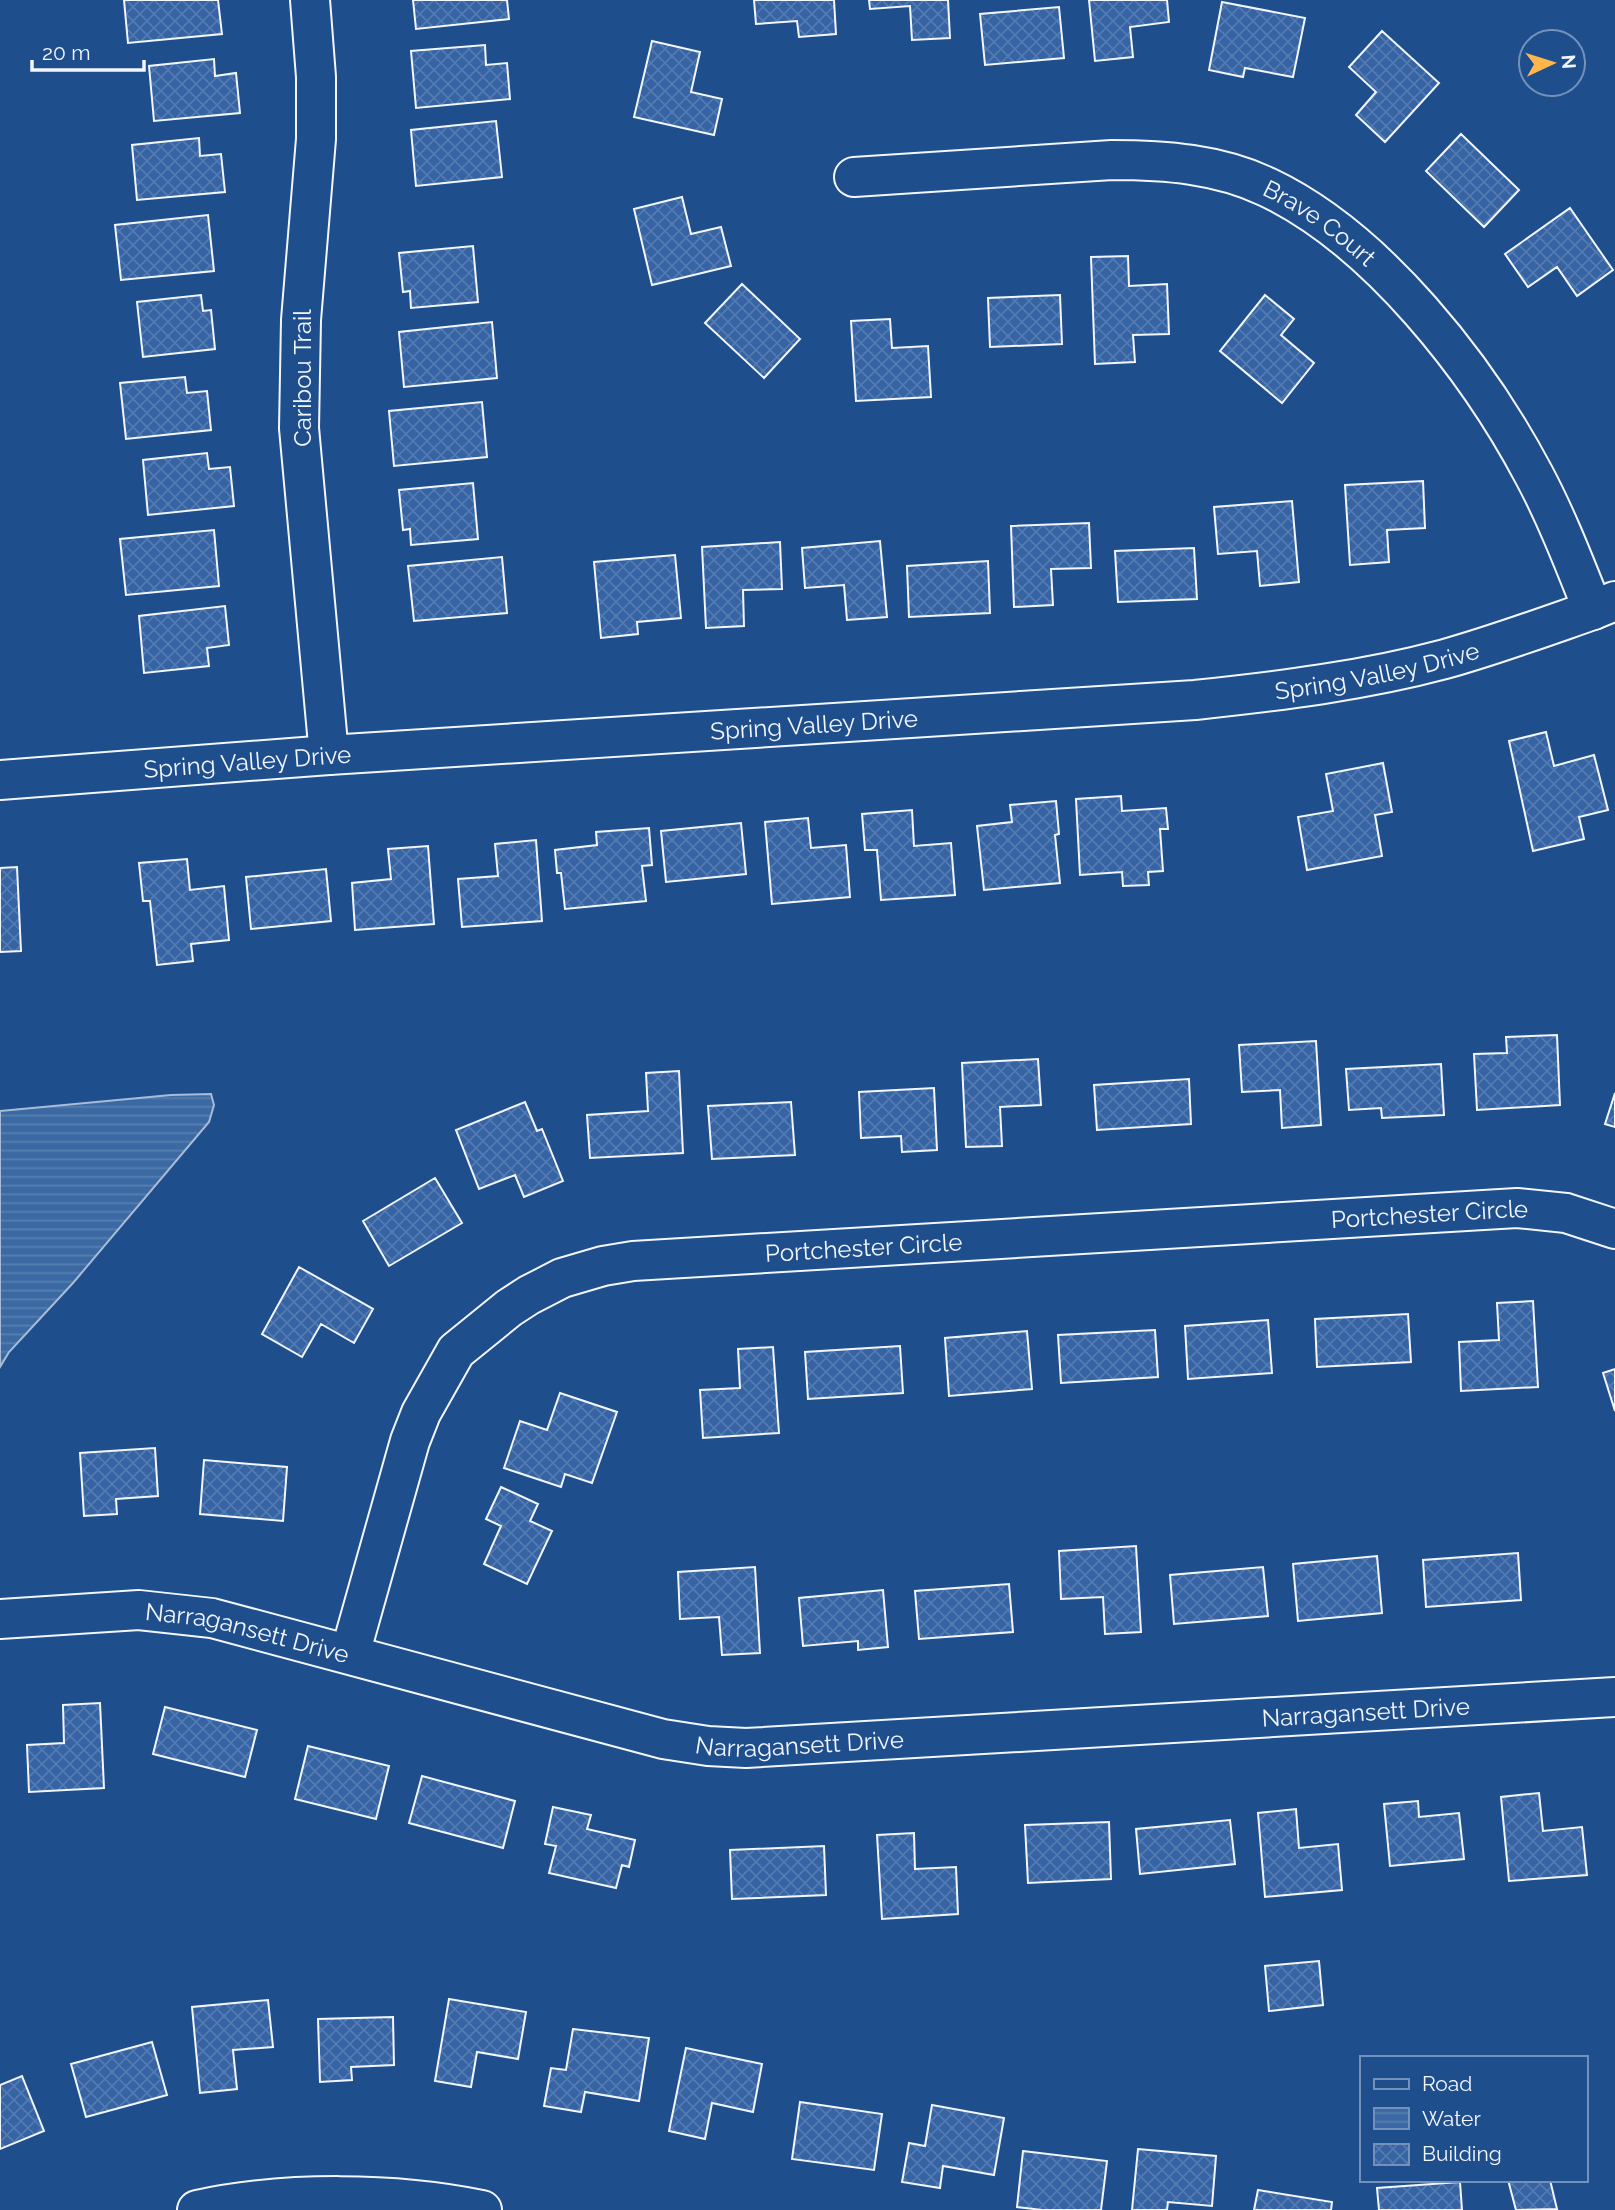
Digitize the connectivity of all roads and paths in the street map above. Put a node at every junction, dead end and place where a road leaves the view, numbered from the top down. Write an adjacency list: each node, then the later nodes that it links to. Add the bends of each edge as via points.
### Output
1 (310, 0): 4 (street, Caribou Trail, via 316,139 301,320 299,428)
2 (854, 177): 3 (street, Brave Court, via 1155,160 1236,175 1298,204 1371,260 1433,325 1494,408)
3 (1604, 606): 4 (street, Spring Valley Drive, via 1445,659 1284,691)
4 (329, 755): 5 (street, Spring Valley Drive)
5 (0, 780)
6 (1615, 1229): 8 (street, Portchester Circle, via 1566,1213 1517,1208 634,1261 562,1278 509,1308 456,1351 421,1413)
7 (0, 1619): 8 (street, Narragansett Drive, via 139,1610 212,1618)
8 (350, 1654): 9 (street, Narragansett Drive, via 663,1739 746,1748)
9 (1615, 1697)
10 (197, 2210): 11 (street, via 272,2199 362,2197)
11 (482, 2210)

